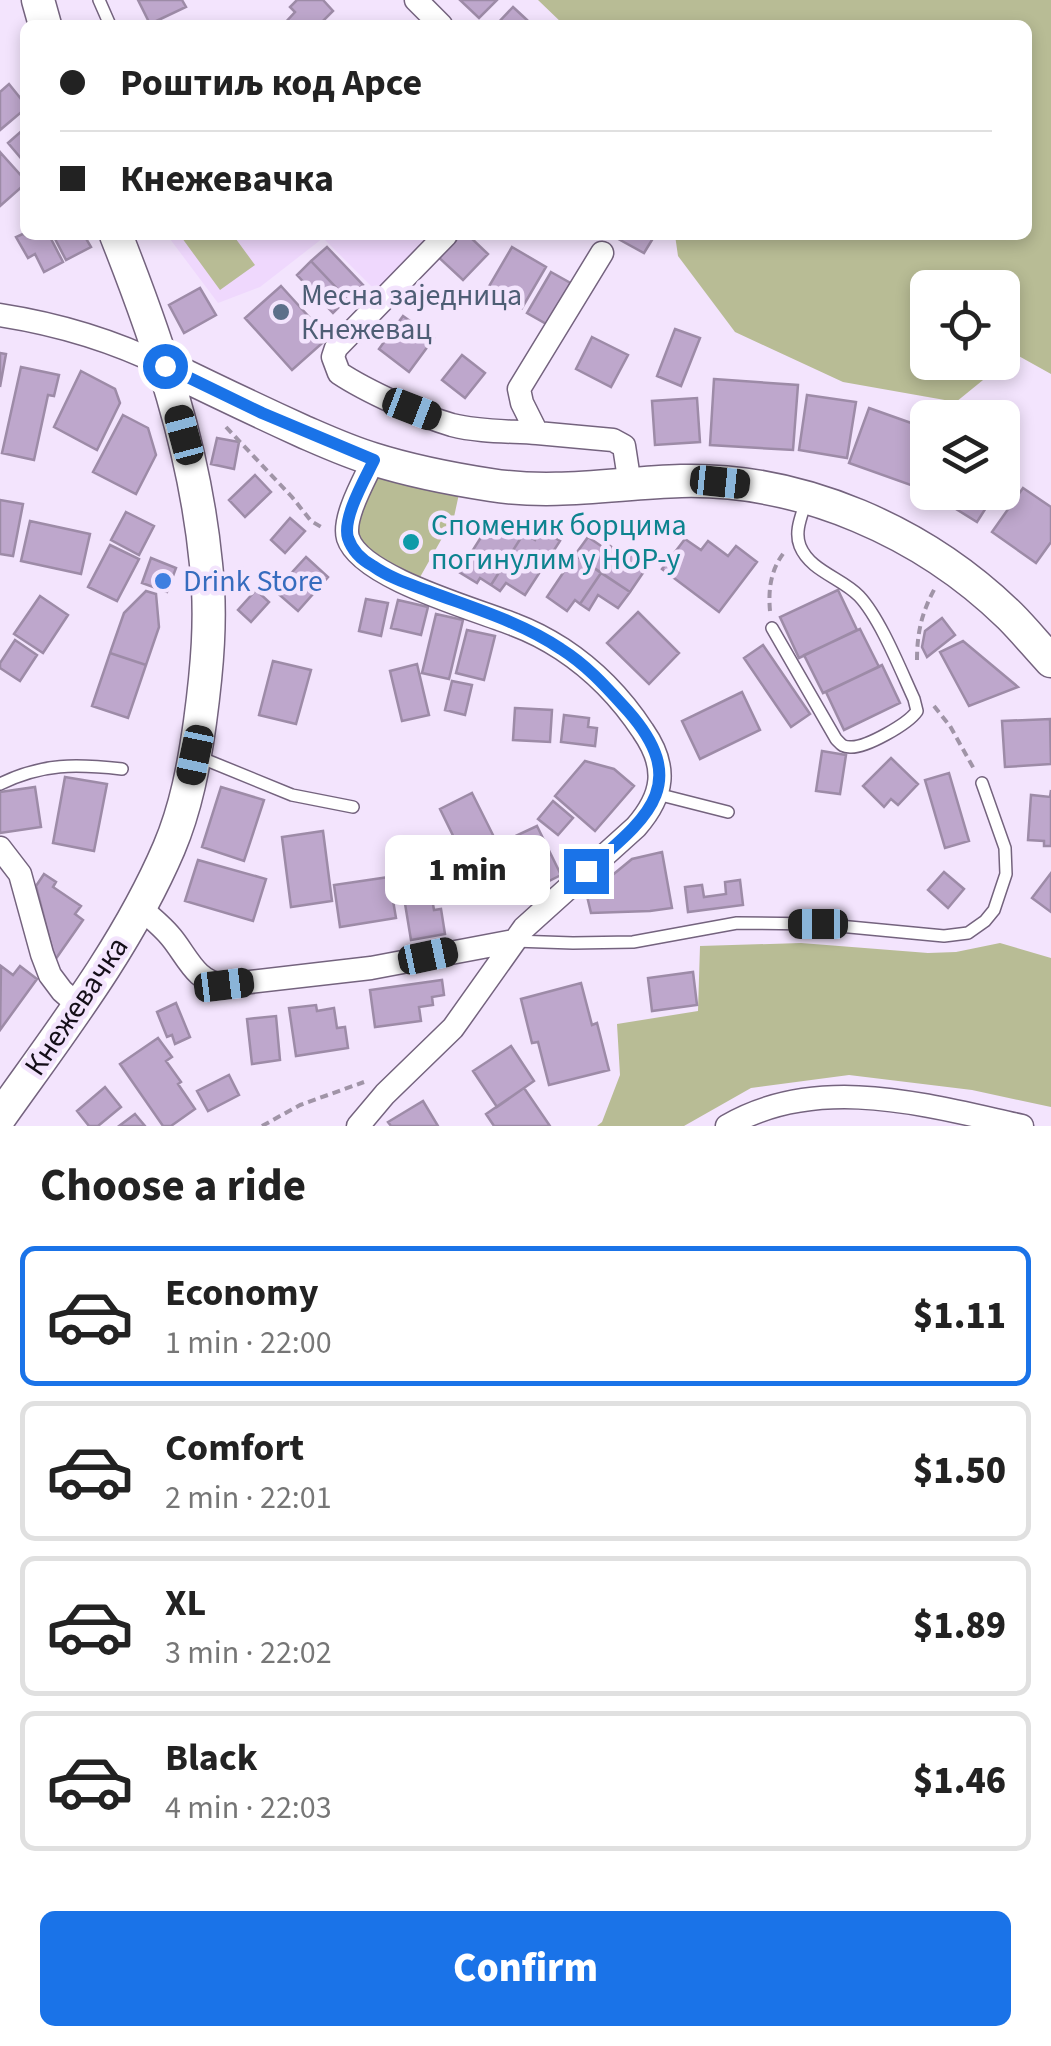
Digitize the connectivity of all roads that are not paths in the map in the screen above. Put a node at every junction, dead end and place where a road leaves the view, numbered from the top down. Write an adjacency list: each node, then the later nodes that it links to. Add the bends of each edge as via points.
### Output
1 (416, 0): 2 (street)
2 (436, 20)
3 (118, 240): 7 (street)
4 (441, 240): 8 (street, via 336,348 339,373 452,424)
5 (602, 253): 8 (street, via 519,389)
6 (0, 315): 7 (street, via 104,339)
7 (165, 366): 9 (street); 14 (street, via 206,563 209,631)
8 (537, 432): 10 (street, via 619,442)
9 (374, 460): 10 (street, via 515,488); 18 (street, via 348,520 355,551 390,577 520,627 595,674 651,743 660,782)
10 (630, 485): 11 (street, via 720,482)
11 (807, 497): 12 (lane, via 798,528 804,554 868,608 917,712 862,745 842,746); 13 (street, via 888,530 951,569)
12 (772, 628)
13 (1051, 660)
14 (195, 755): 19 (lane, via 292,796); 22 (street, via 170,846)
15 (122, 769): 17 (lane, via 39,768)
16 (982, 783): 23 (lane, via 1005,848 1006,874 994,910 968,933 748,923 632,942)
17 (0, 784)
18 (656, 794): 20 (lane); 23 (street, via 636,827)
19 (352, 806)
20 (728, 812)
21 (0, 848): 24 (street, via 20,874 50,975)
22 (140, 908): 23 (street, Кнежевачка, via 199,975 224,985 371,968); 24 (street, Кнежевачка)
23 (514, 941): 26 (street, via 453,1028)
24 (78, 1005): 25 (street, Кнежевачка)
25 (0, 1117)
26 (358, 1126)
27 (728, 1126): 28 (street, via 790,1101 840,1096)
28 (1022, 1126)

